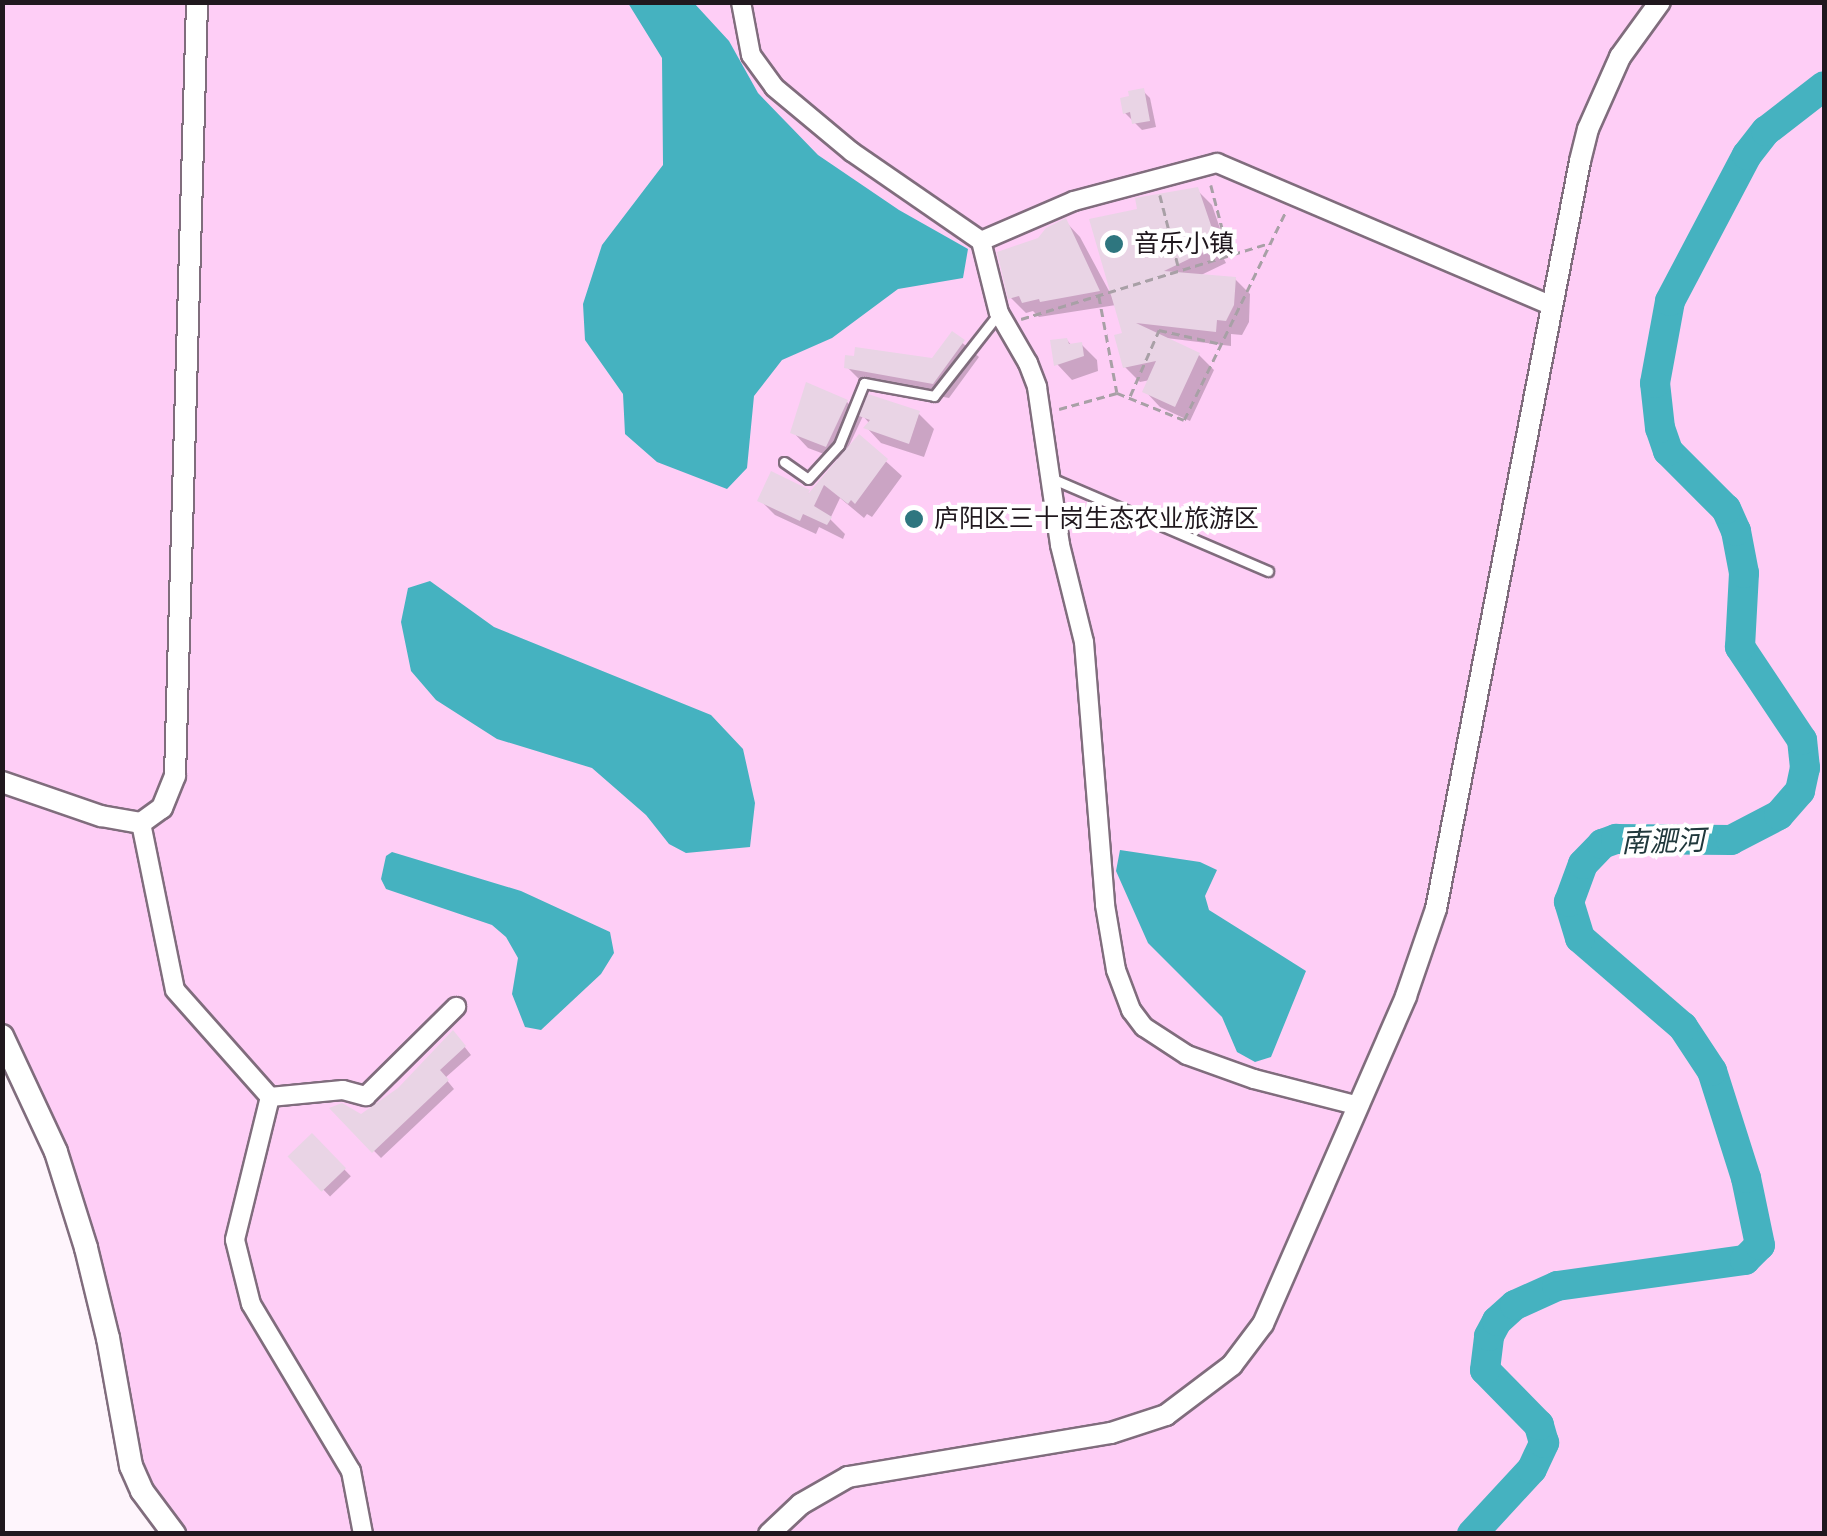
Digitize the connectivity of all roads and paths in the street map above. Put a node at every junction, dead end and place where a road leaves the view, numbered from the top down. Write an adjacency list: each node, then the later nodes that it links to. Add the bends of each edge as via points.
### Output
1 (197, 2): 22 (street, via 178,742 169,796)
2 (742, 2): 7 (street, via 751,55 774,87 852,152)
3 (1660, 2): 12 (street, via 1620,57 1588,129)
4 (1206, 164): 5 (street); 6 (street, via 1227,165); 9 (path)
5 (1156, 178): 7 (street, via 1074,201); 10 (path)
6 (1294, 194): 8 (path); 12 (street)
7 (981, 241): 13 (street)
8 (1270, 244): 9 (path); 14 (path)
9 (1229, 256): 10 (path)
10 (1180, 270): 11 (path)
11 (1098, 295): 13 (path); 15 (path)
12 (1552, 306): 26 (street, via 1436,909)
13 (1002, 318): 17 (street, via 1028,363); 18 (lane, via 934,396 864,383 839,445 808,479)
14 (1221, 344): 16 (path, via 1159,330); 16 (path, via 1184,420)
15 (1117, 393): 16 (path); 17 (path)
16 (1129, 398)
17 (1041, 414): 19 (street)
18 (784, 462)
19 (1050, 478): 20 (lane); 26 (street, via 1084,642 1112,951 1131,1010 1187,1055)
20 (1268, 571)
21 (2, 782): 22 (street)
22 (141, 823): 25 (street, via 175,990)
23 (456, 1007): 25 (street, via 366,1096 343,1090)
24 (2, 1036): 27 (main road, via 56,1152 86,1248 131,1466)
25 (270, 1097): 28 (street, via 235,1240 251,1304 352,1471)
26 (1359, 1106): 29 (street, via 1263,1324 1210,1386 1166,1415 1112,1433 848,1477 801,1504)
27 (174, 1534)
28 (363, 1534)
29 (770, 1534)

